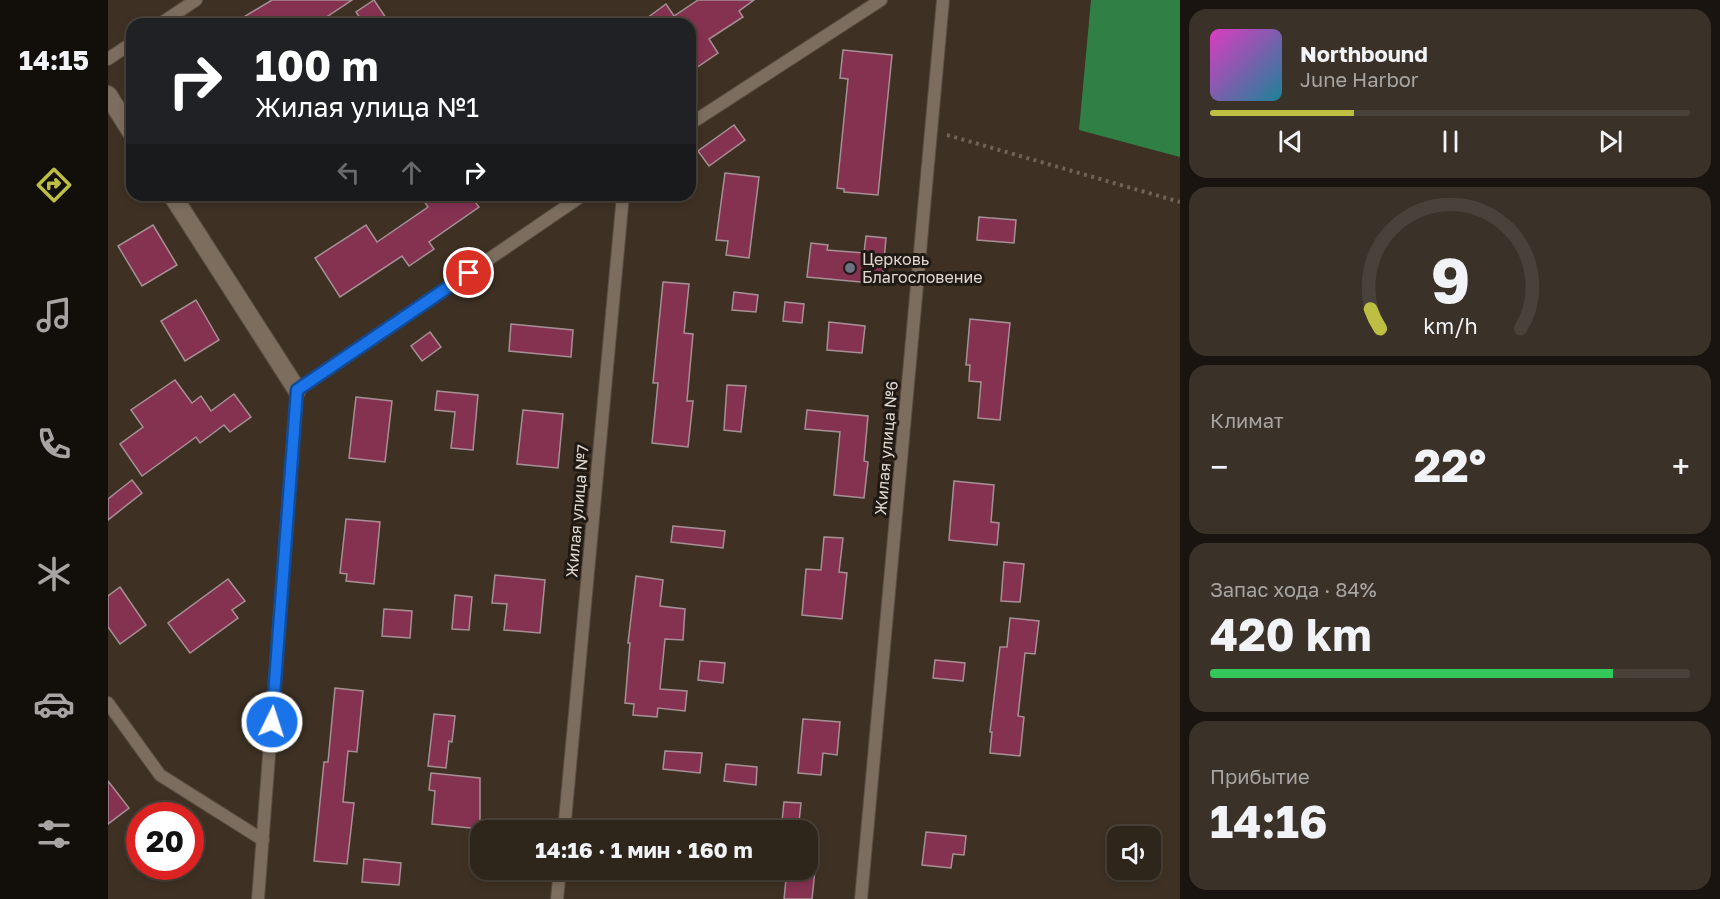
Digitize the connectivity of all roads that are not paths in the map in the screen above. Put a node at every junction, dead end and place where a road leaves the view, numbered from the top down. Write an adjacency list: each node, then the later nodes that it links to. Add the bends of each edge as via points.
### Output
1 (196, 0): 4 (lane)
2 (881, 0): 8 (lane)
3 (943, 0): 20 (lane, Жилая улица №6)
4 (169, 18)
5 (126, 47): 6 (lane)
6 (108, 59)
7 (108, 95): 9 (street)
8 (696, 120)
9 (126, 123)
10 (176, 201): 13 (street)
11 (574, 201): 13 (lane)
12 (622, 201): 15 (lane, Жилая улица №7)
13 (297, 390): 16 (lane)
14 (108, 703): 16 (lane, via 160,775)
15 (565, 820)
16 (263, 840): 18 (lane)
17 (559, 880): 19 (lane)
18 (258, 899)
19 (557, 899)
20 (861, 899)

